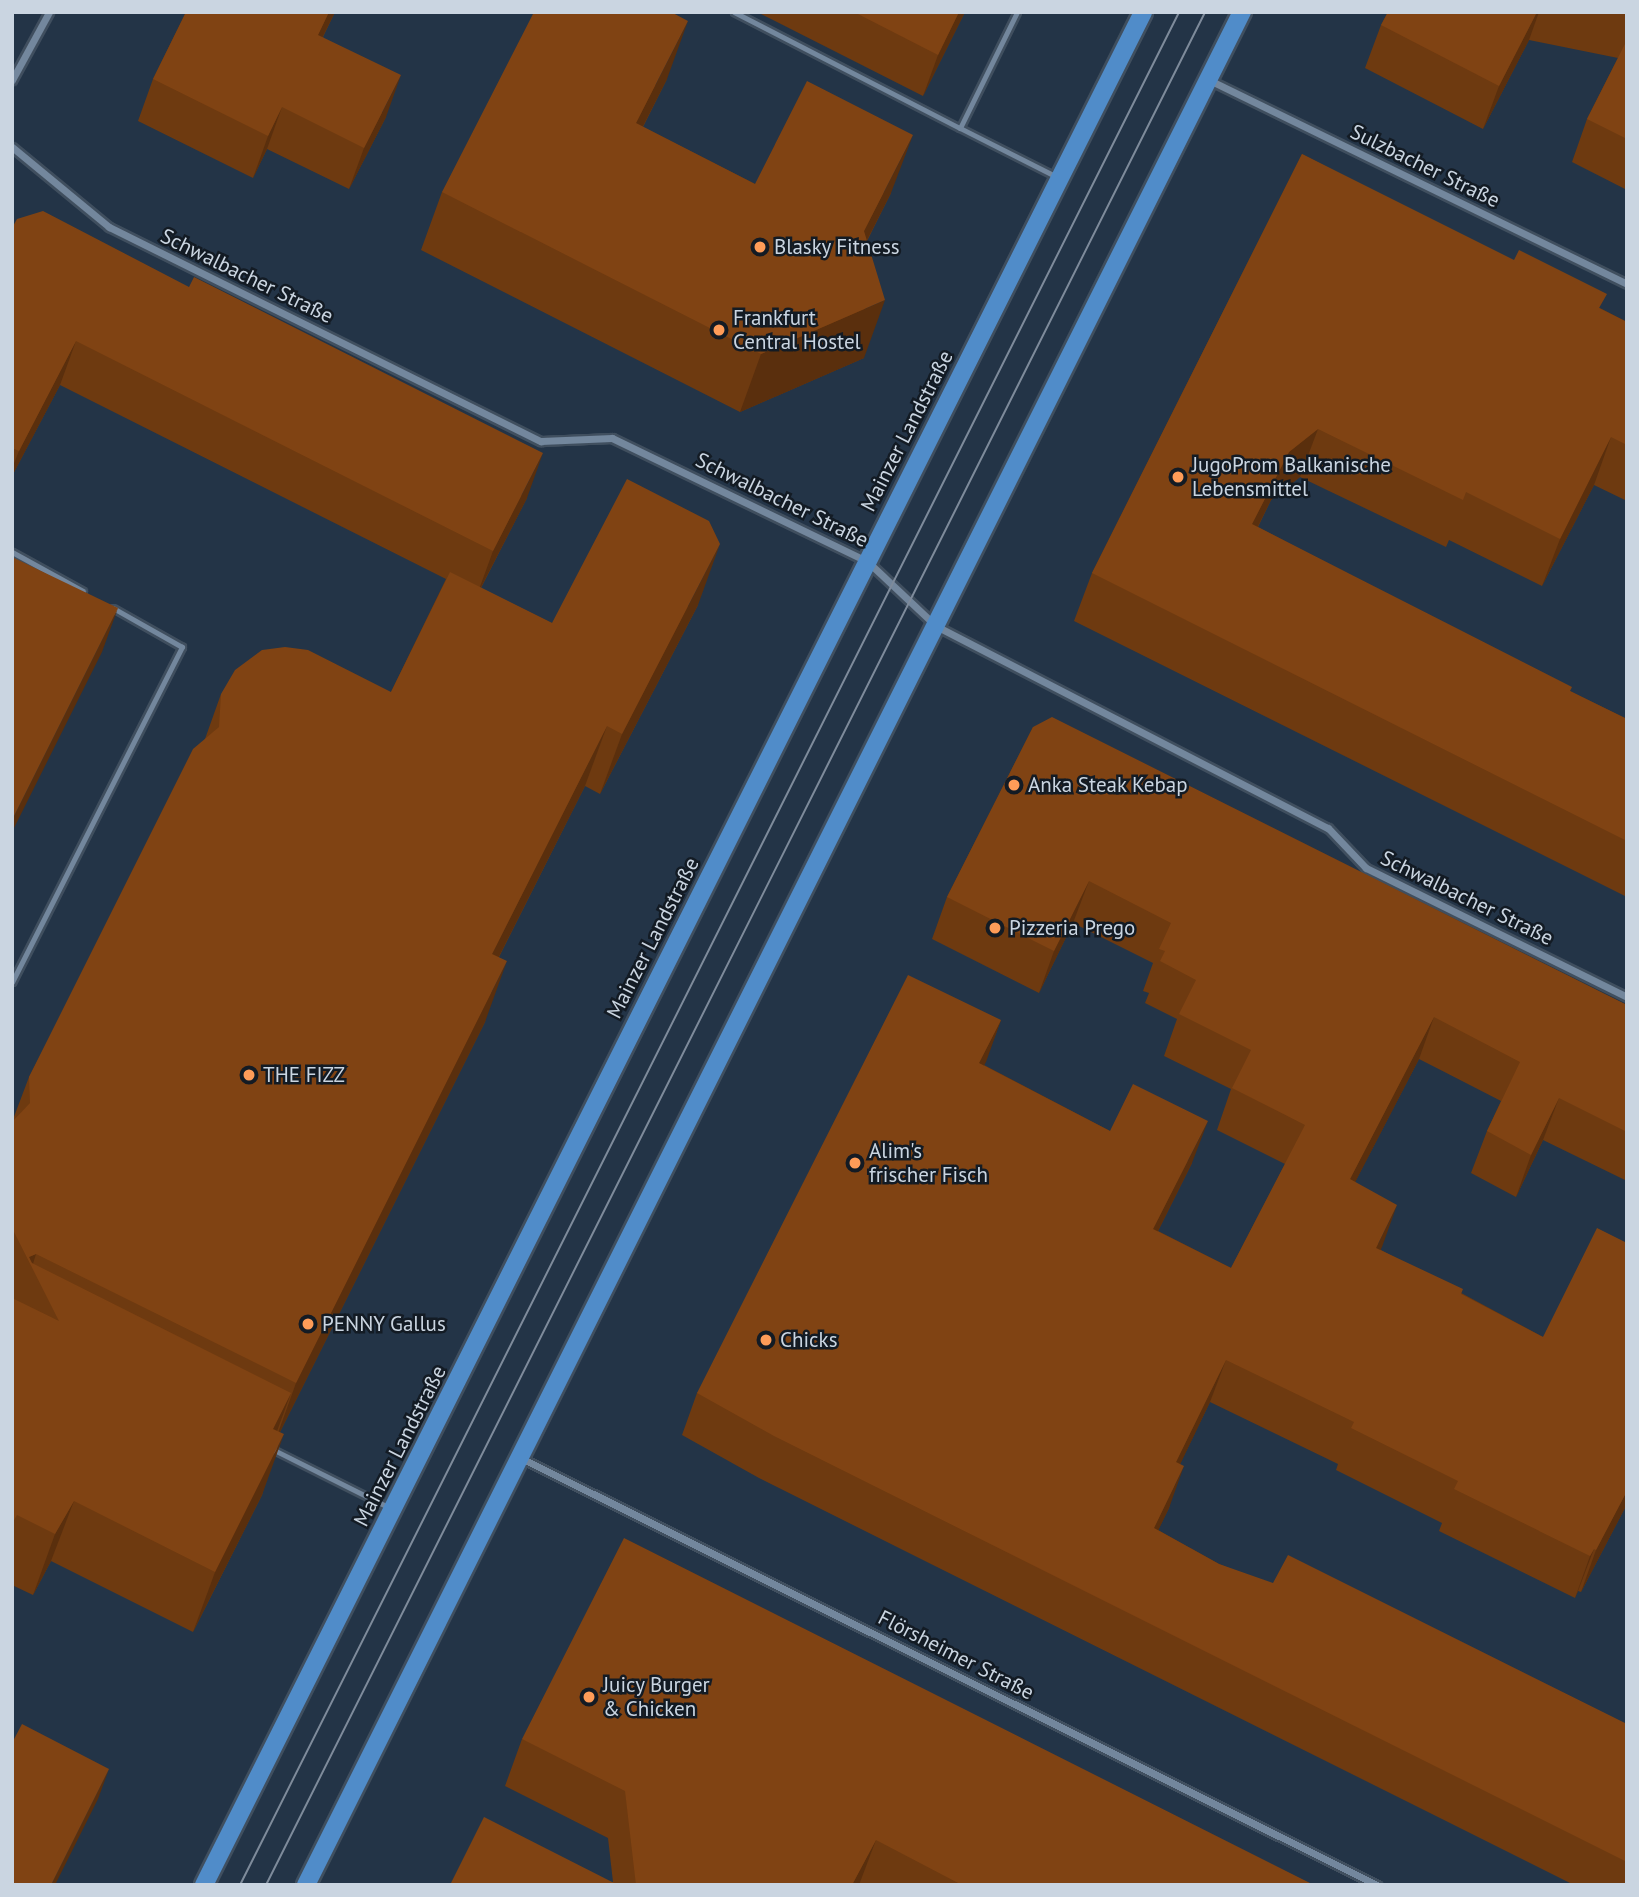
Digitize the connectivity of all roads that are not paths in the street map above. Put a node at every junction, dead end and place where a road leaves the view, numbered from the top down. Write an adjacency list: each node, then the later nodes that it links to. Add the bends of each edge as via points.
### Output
1 (49, 12): 7 (street)
2 (734, 12): 8 (lane)
3 (1017, 12): 8 (lane)
4 (1143, 12): 10 (main road, Mainzer Landstraße)
5 (1242, 12): 6 (main road)
6 (1209, 79): 11 (street, Sulzbacher Straße); 16 (main road)
7 (12, 80)
8 (960, 128): 10 (lane)
9 (12, 147): 13 (street, Schwalbacher Straße, via 109,227 541,441 612,438)
10 (1060, 178): 13 (main road, Mainzer Landstraße)
11 (1627, 284)
12 (12, 552): 14 (lane)
13 (867, 561): 16 (street, Schwalbacher Straße); 21 (main road, Mainzer Landstraße)
14 (85, 593)
15 (109, 606): 17 (lane, via 182,647)
16 (936, 625): 18 (street, Schwalbacher Straße, via 1328,828 1366,868); 20 (main road)
17 (12, 982)
18 (1627, 997)
19 (269, 1448): 21 (lane)
20 (520, 1458): 23 (main road); 24 (street, Flörsheimer Straße)
21 (393, 1510): 22 (main road, Mainzer Landstraße)
22 (204, 1885)
23 (306, 1885)
24 (1377, 1885)

